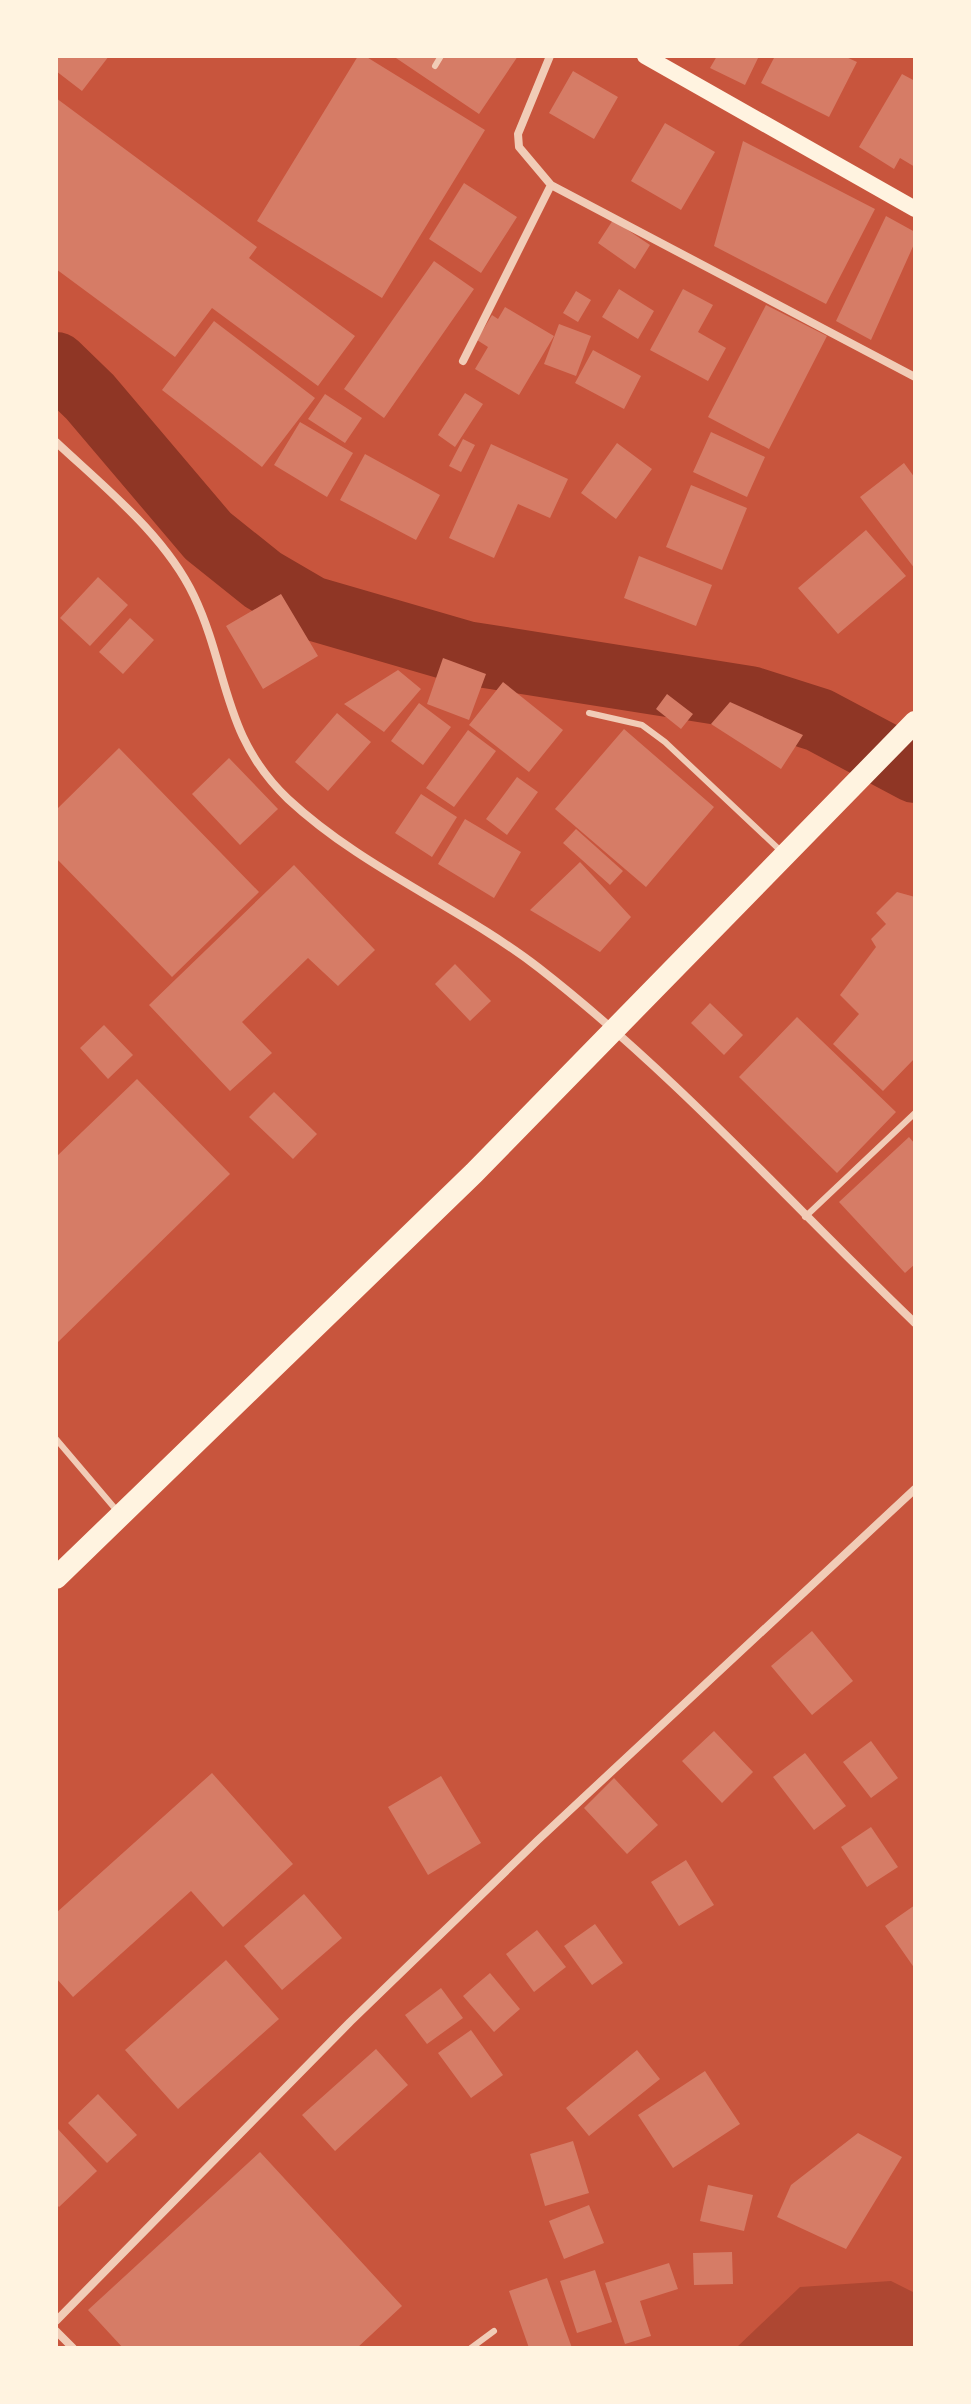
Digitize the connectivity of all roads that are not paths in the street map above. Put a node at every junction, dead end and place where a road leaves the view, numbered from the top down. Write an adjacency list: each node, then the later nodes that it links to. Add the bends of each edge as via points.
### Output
1 (441, 56): 4 (lane)
2 (550, 56): 5 (street, via 518,134 519,147)
3 (645, 56): 6 (main road)
4 (435, 66)
5 (551, 185): 7 (street); 8 (street)
6 (915, 209)
7 (463, 361)
8 (915, 377)
9 (56, 442): 13 (street, via 168,552 193,595 226,702 253,759 288,798 332,834 536,965)
10 (589, 713): 12 (lane, via 642,725 654,733)
11 (915, 722): 12 (highway)
12 (784, 854): 13 (highway)
13 (615, 1028): 15 (street); 19 (highway, via 474,1173)
14 (915, 1113): 15 (lane)
15 (805, 1217): 16 (street)
16 (915, 1323)
17 (56, 1439): 19 (lane)
18 (915, 1489): 21 (street, via 383,1989)
19 (121, 1515): 20 (highway)
20 (56, 1578)
21 (56, 2321)
22 (56, 2331): 24 (street)
23 (494, 2331): 25 (lane)
24 (73, 2348)
25 (471, 2348)

